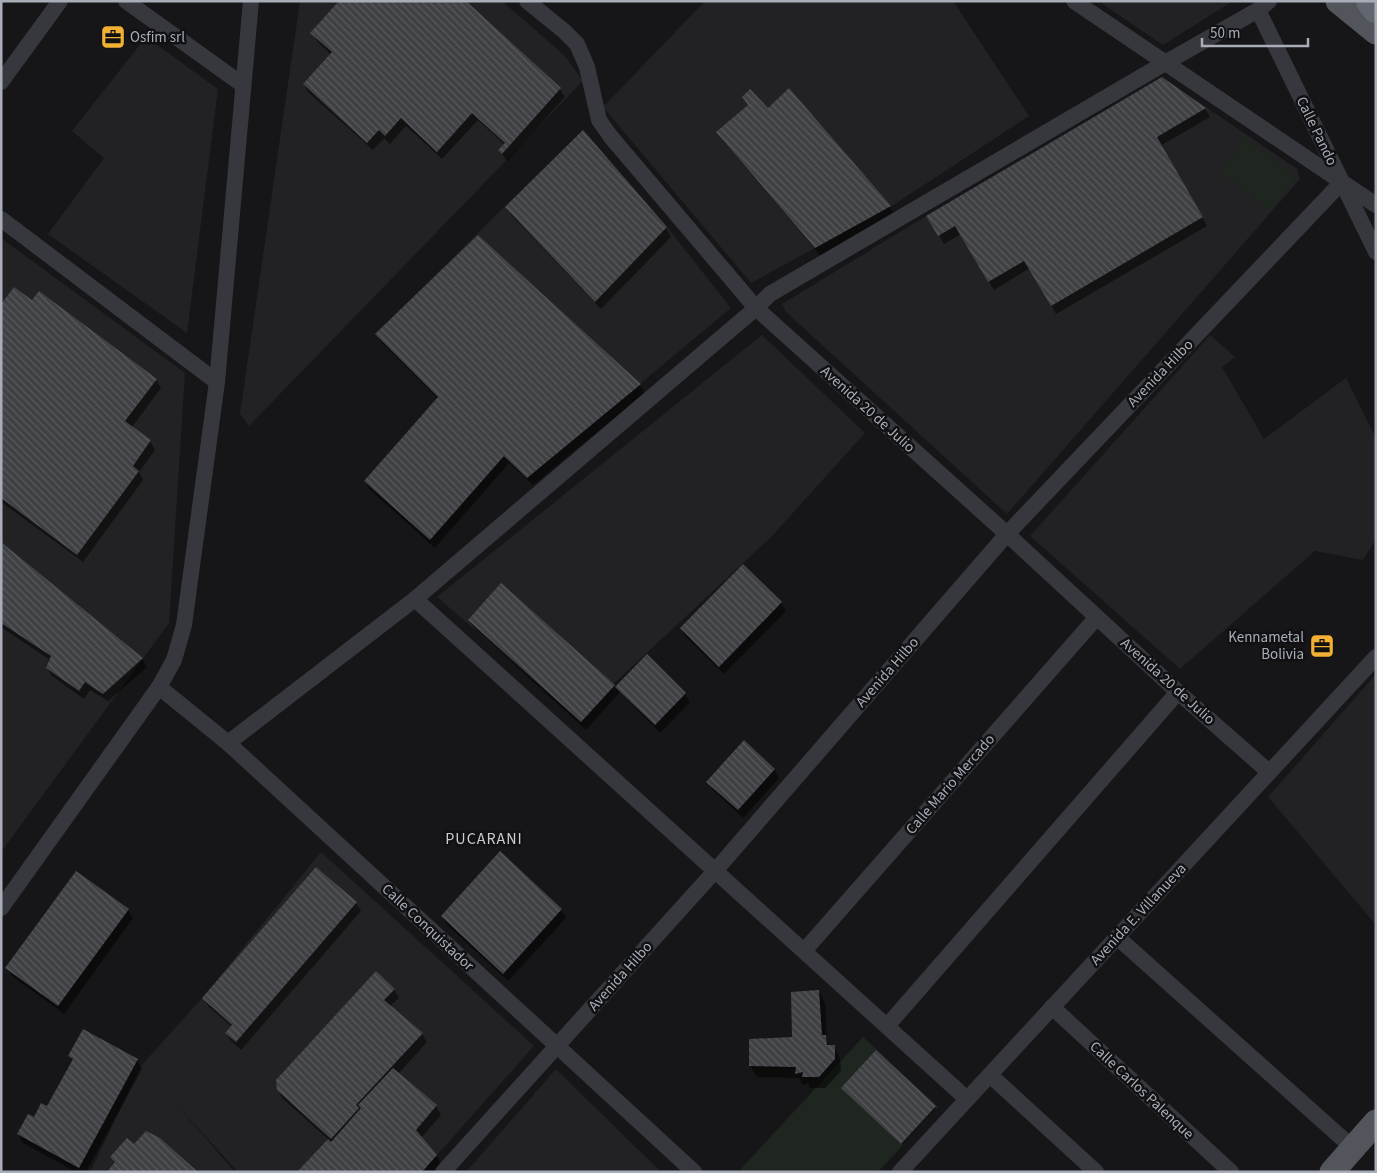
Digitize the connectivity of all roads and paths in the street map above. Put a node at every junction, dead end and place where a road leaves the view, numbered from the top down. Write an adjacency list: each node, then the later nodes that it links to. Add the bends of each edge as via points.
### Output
1 (60, 1): 12 (street)
2 (126, 1): 13 (street)
3 (251, 1): 13 (street)
4 (527, 1): 18 (street, Avenida 20 de Julio, via 576,44 587,67 599,120 610,137)
5 (1074, 1): 11 (street)
6 (1338, 1): 10 (main road)
7 (1370, 1): 9 (highway)
8 (1263, 6): 11 (street); 14 (street, Calle Pando)
9 (1376, 9)
10 (1376, 32)
11 (1165, 63): 14 (street); 18 (street, via 770,294)
12 (1, 82)
13 (243, 85): 19 (street)
14 (1342, 182): 15 (street); 17 (street, Calle Pando); 20 (street, Avenida Hilbo)
15 (1376, 205)
16 (1, 219): 19 (street)
17 (1376, 252)
18 (756, 308): 20 (street, Avenida 20 de Julio); 21 (street)
19 (217, 382): 24 (street, via 184,624 174,660)
20 (1007, 534): 22 (street, Avenida 20 de Julio); 28 (street, Avenida Hilbo)
21 (415, 599): 26 (street); 28 (street)
22 (1097, 617): 25 (street, Avenida 20 de Julio); 31 (street, Calle Mario Mercado)
23 (1376, 657): 27 (street, Avenida E. Villanueva)
24 (159, 687): 26 (street, Calle Conquistador); 29 (street)
25 (1178, 692): 27 (street, Avenida 20 de Julio); 33 (street)
26 (228, 743): 34 (street, Calle Conquistador)
27 (1269, 772): 30 (street, Avenida E. Villanueva)
28 (715, 871): 31 (street); 34 (street, Avenida Hilbo)
29 (1, 908)
30 (1117, 937): 32 (street, Avenida E. Villanueva); 38 (street)
31 (804, 951): 33 (street)
32 (1052, 1007): 35 (street, Avenida E. Villanueva); 43 (street, Calle Carlos Palenque)
33 (887, 1026): 36 (street)
34 (556, 1046): 39 (street, Avenida Hilbo); 40 (street, Calle Conquistador)
35 (990, 1075): 36 (street, Avenida E. Villanueva); 42 (street)
36 (967, 1099): 41 (street, Avenida E. Villanueva)
37 (1376, 1122): 38 (main road)
38 (1353, 1148): 44 (main road)
39 (443, 1172)
40 (694, 1172)
41 (900, 1172)
42 (1096, 1172)
43 (1231, 1172)
44 (1332, 1172)

